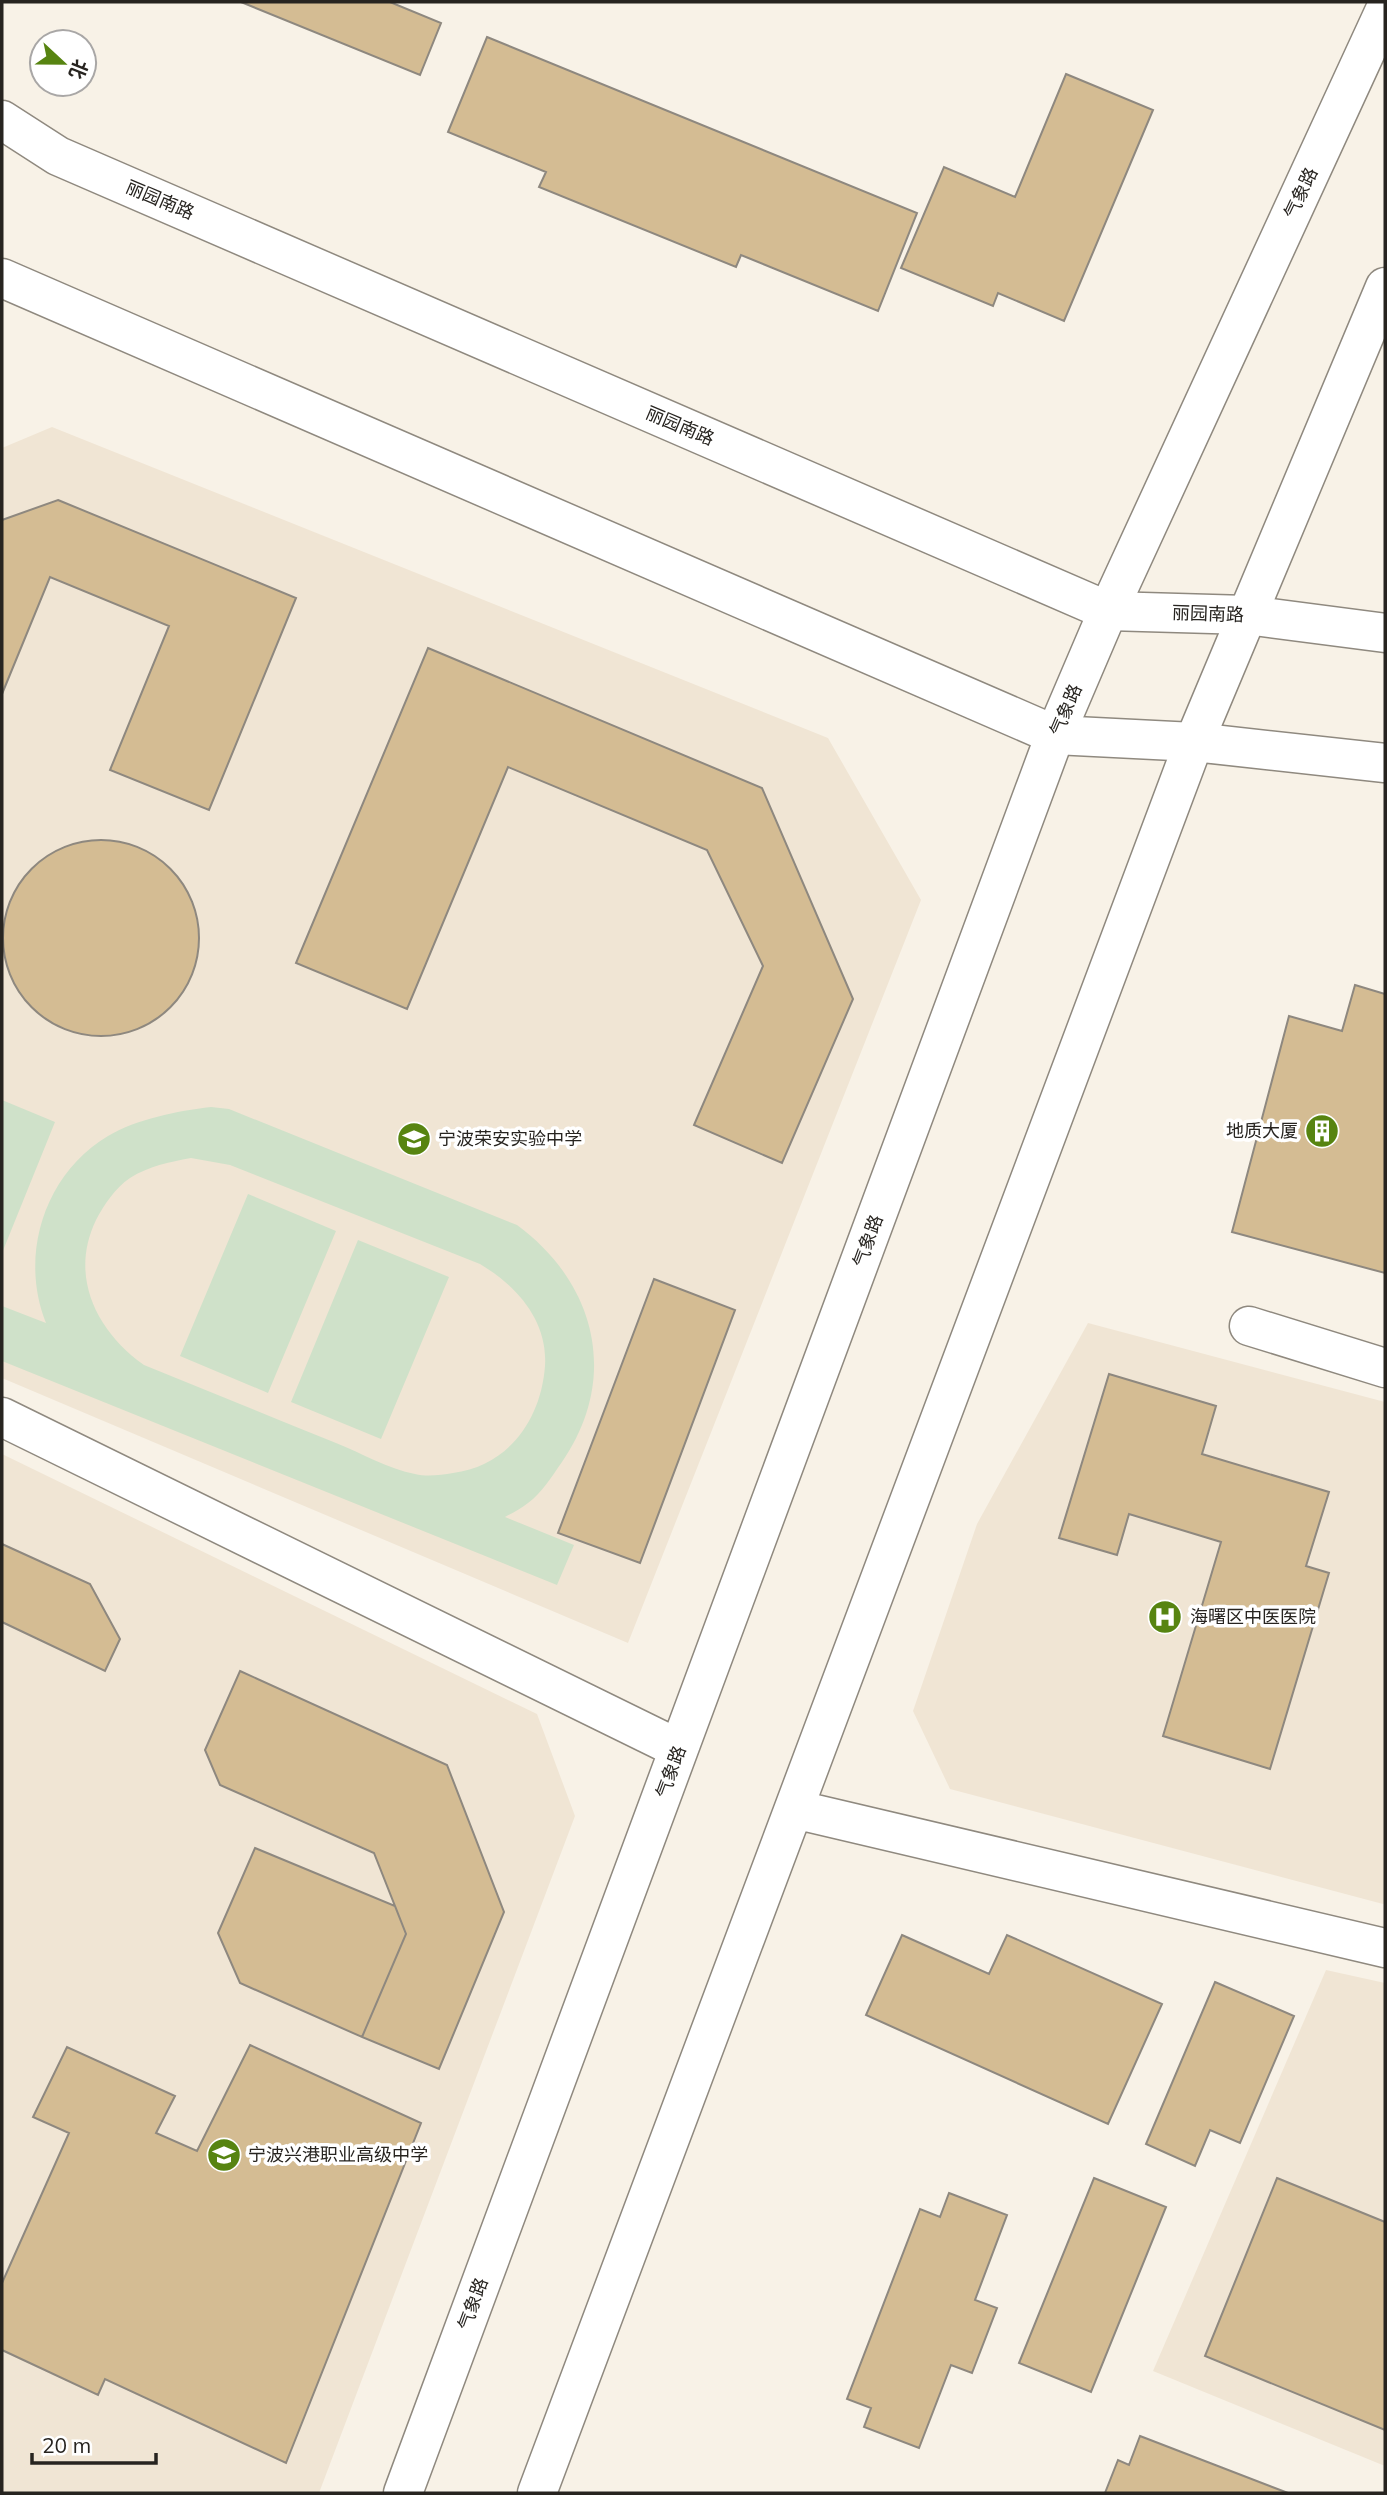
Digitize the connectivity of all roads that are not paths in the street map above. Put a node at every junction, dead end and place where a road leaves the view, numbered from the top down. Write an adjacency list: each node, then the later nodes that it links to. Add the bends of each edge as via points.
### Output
1 (1385, 10): 5 (street, 气象路)
2 (2, 120): 5 (street, 丽园南路, via 58,156)
3 (4, 286): 8 (street)
4 (1385, 287): 6 (street)
5 (1108, 611): 6 (street, 丽园南路); 8 (street, 气象路)
6 (1247, 615): 7 (street, 丽园南路); 9 (street)
7 (1385, 633)
8 (1055, 735): 9 (street); 14 (street, 气象路)
9 (1194, 742): 10 (street); 15 (street)
10 (1385, 763)
11 (1249, 1326): 12 (street)
12 (1385, 1368)
13 (2, 1417): 14 (street)
14 (679, 1749): 17 (street, 气象路)
15 (793, 1809): 16 (street); 18 (street)
16 (1385, 1948)
17 (403, 2493)
18 (537, 2493)

